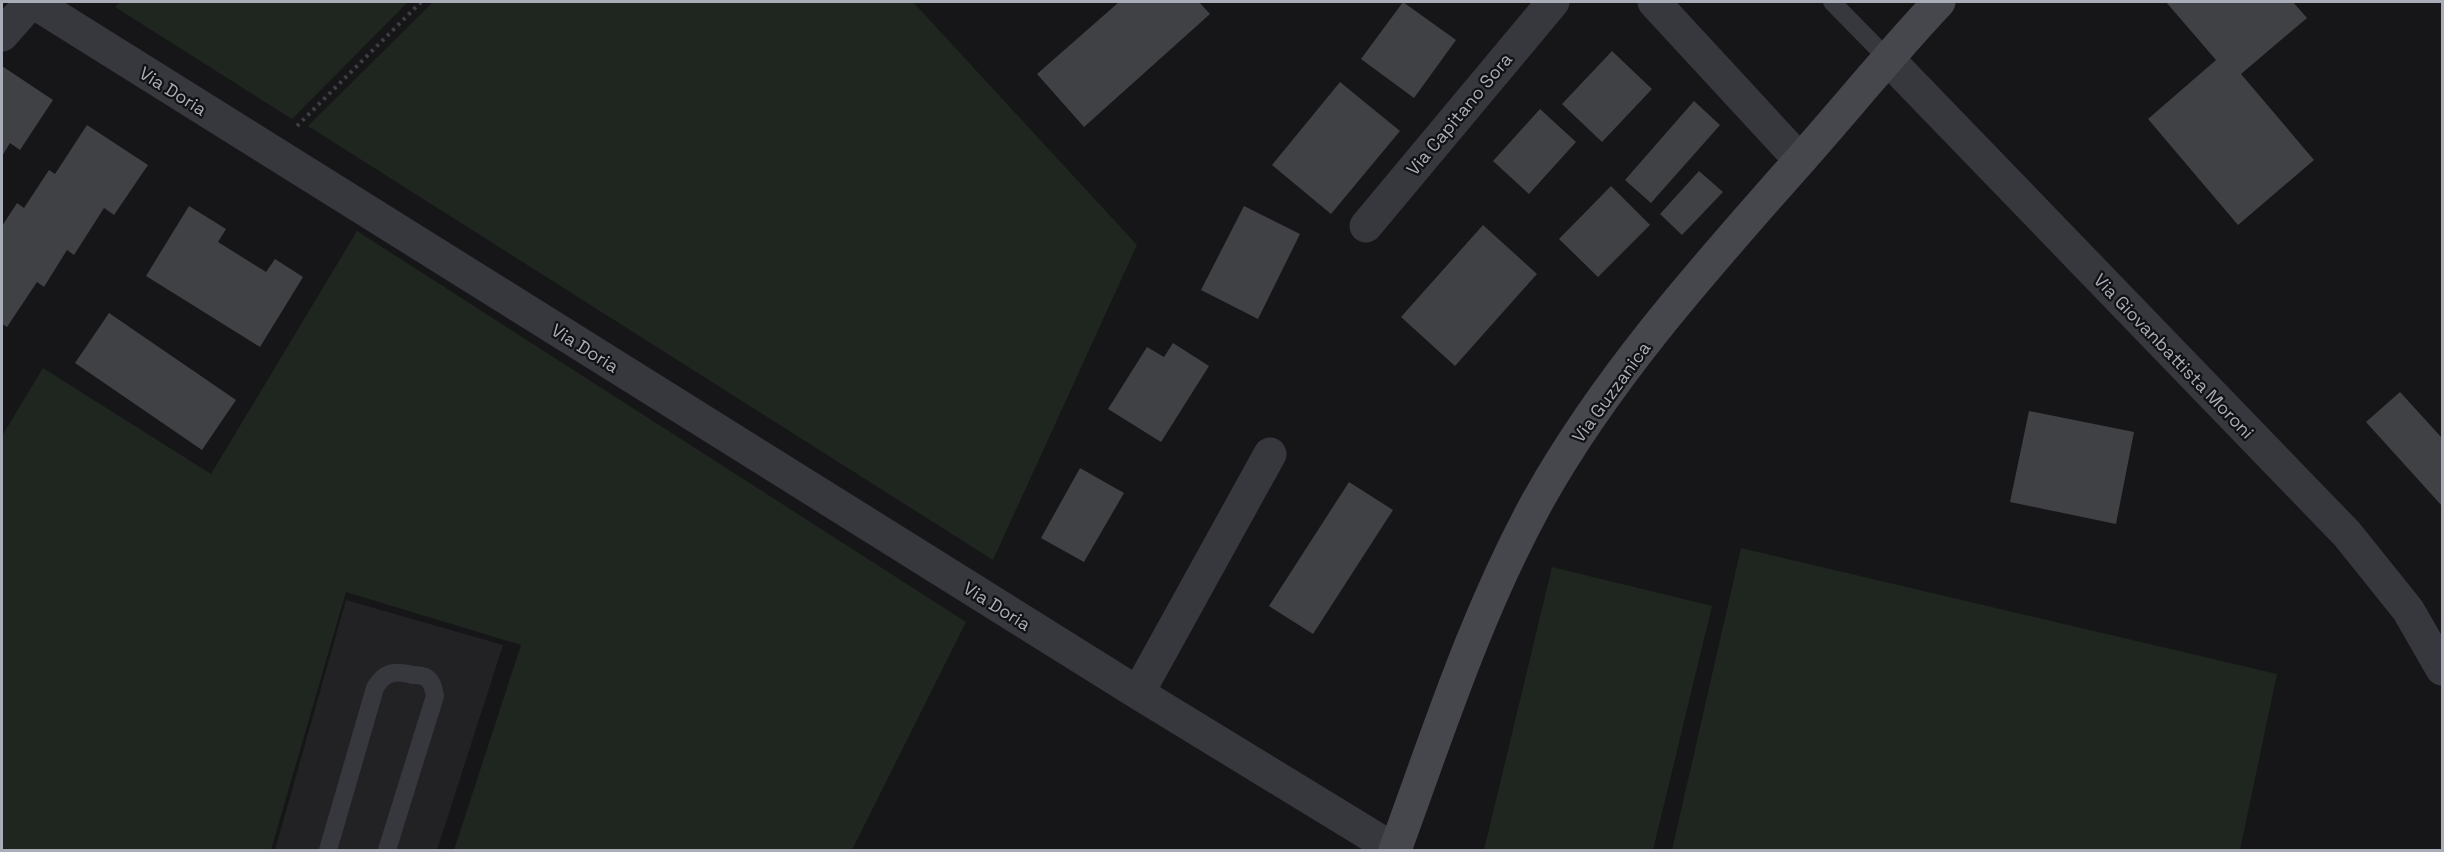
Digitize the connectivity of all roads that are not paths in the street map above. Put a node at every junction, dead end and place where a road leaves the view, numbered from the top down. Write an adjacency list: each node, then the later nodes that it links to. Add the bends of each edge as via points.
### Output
1 (32, 2): 6 (street, Via Doria); 12 (street, Via Doria)
2 (1553, 2): 9 (street, Via Capitano Sora)
3 (1654, 2): 8 (street)
4 (1832, 2): 7 (lane)
5 (1939, 2): 7 (street, Via Guzzanica)
6 (2, 35)
7 (1887, 58): 8 (street, Via Guzzanica); 11 (street, Via Giovanbattista Moroni, via 2347,534 2408,610)
8 (1800, 160): 15 (street, Via Guzzanica, via 1658,328 1555,472 1506,561 1483,614)
9 (1366, 226)
10 (1270, 454): 12 (street)
11 (2442, 669)
12 (1138, 693): 15 (street, Via Doria)
13 (328, 850): 14 (lane, via 375,688 381,678 401,672 427,678 435,696)
14 (387, 850)
15 (1395, 850)

